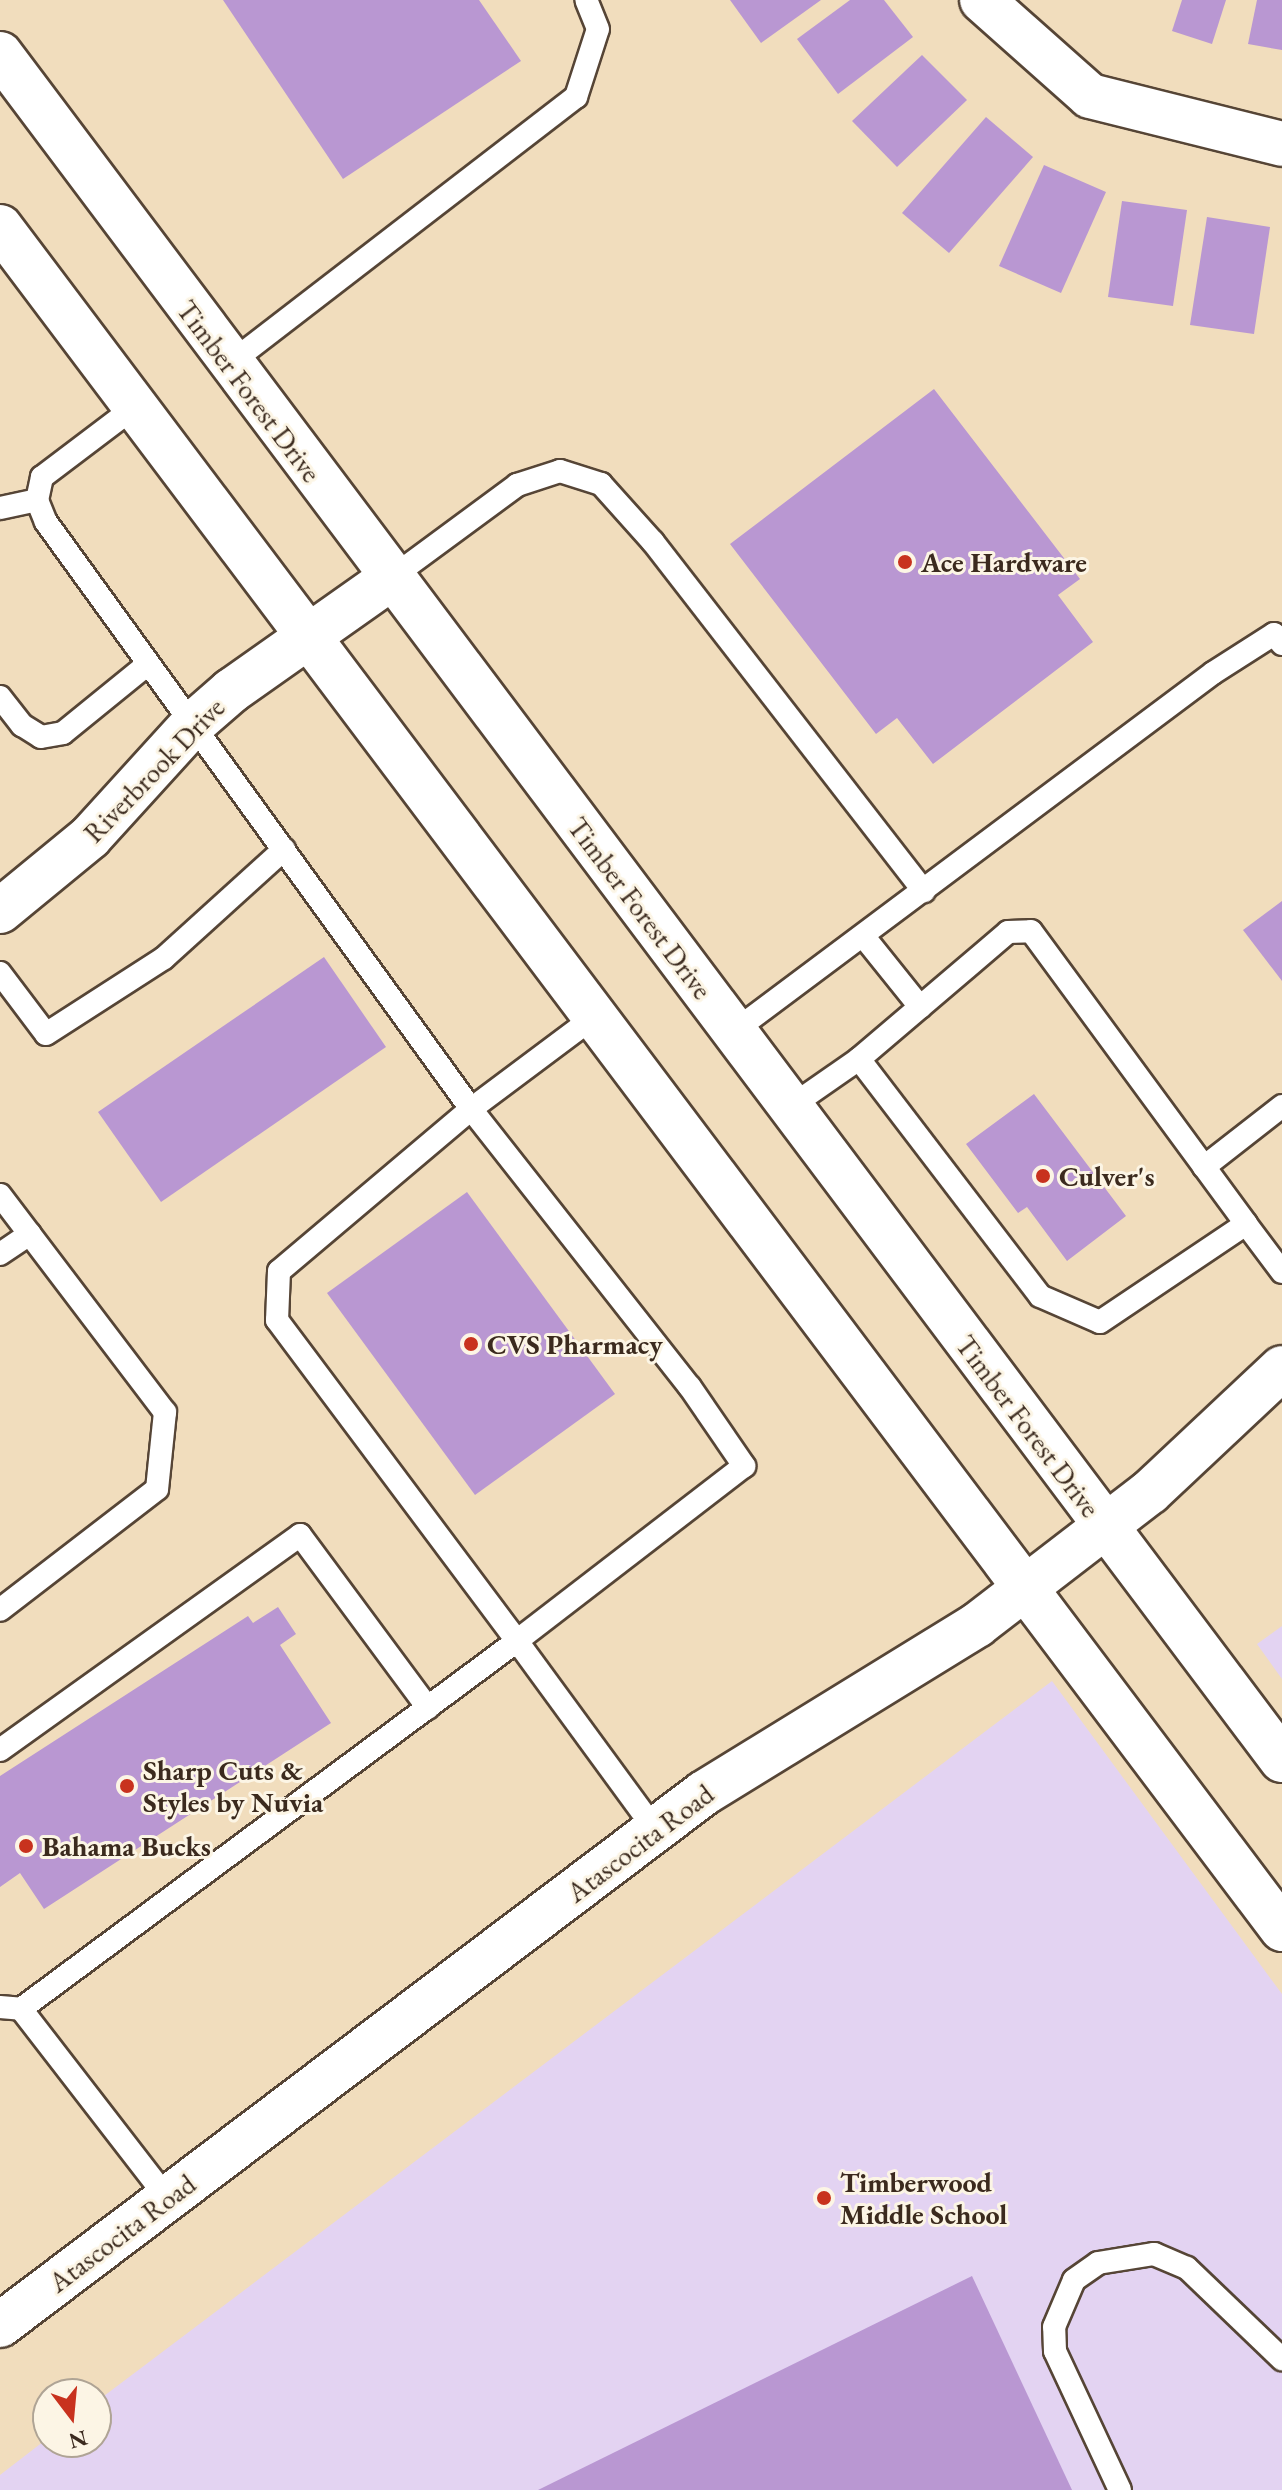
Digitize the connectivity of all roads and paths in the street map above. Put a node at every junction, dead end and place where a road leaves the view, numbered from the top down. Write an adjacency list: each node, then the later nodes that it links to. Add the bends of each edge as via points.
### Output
1 (586, 0): 6 (lane, via 598,29 576,97)
2 (982, 0): 4 (main road, via 1090,96)
3 (0, 54): 6 (main road, Timber Forest Drive)
4 (1282, 144)
5 (0, 227): 7 (main road)
6 (229, 364): 10 (main road, Timber Forest Drive)
7 (136, 406): 8 (lane, via 65,455 42,477); 11 (main road)
8 (37, 500): 9 (lane); 13 (lane, via 46,522)
9 (0, 508)
10 (391, 578): 11 (main road, Riverbrook Drive); 17 (lane, via 517,485 560,471 601,484 653,542); 23 (main road, Timber Forest Drive)
11 (307, 633): 15 (main road, Riverbrook Drive); 22 (main road)
12 (1279, 636): 17 (lane, via 1213,673)
13 (148, 664): 14 (lane, via 63,733 41,737 22,725); 15 (lane)
14 (0, 697)
15 (192, 725): 16 (lane); 18 (main road, Riverbrook Drive, via 90,837)
16 (284, 849): 20 (lane, via 164,958 46,1034); 27 (lane)
17 (924, 891): 19 (lane)
18 (0, 911)
19 (864, 937): 21 (lane); 23 (lane)
20 (0, 973)
21 (920, 1007): 24 (lane); 28 (lane, via 1008,932 1031,931)
22 (594, 1017): 27 (lane); 36 (main road)
23 (733, 1032): 26 (main road, Timber Forest Drive)
24 (859, 1059): 26 (lane); 30 (lane, via 1040,1296 1100,1322)
25 (1282, 1106): 28 (lane)
26 (790, 1107): 35 (main road, Timber Forest Drive)
27 (471, 1109): 38 (lane, via 279,1271 277,1320); 38 (lane, via 690,1387 744,1466)
28 (1204, 1167): 30 (lane)
29 (0, 1195): 31 (lane)
30 (1246, 1224): 33 (lane)
31 (30, 1234): 32 (lane); 37 (lane, via 165,1412 157,1489)
32 (0, 1254)
33 (1282, 1272)
34 (1282, 1368): 35 (main road, Atascocita Road, via 1150,1492)
35 (1103, 1527): 36 (main road, Atascocita Road); 40 (main road, Timber Forest Drive)
36 (1025, 1588): 42 (main road, Atascocita Road, via 977,1625 704,1793); 43 (main road)
37 (0, 1610)
38 (517, 1641): 39 (lane); 42 (lane)
39 (428, 1708): 41 (lane, via 300,1535); 44 (lane)
40 (1274, 1733)
41 (0, 1750)
42 (656, 1831): 45 (main road, Atascocita Road)
43 (1282, 1929)
44 (10, 2008): 45 (lane)
45 (168, 2199): 46 (main road, Atascocita Road)
46 (0, 2325)
47 (1282, 2359): 48 (lane, via 1187,2268 1154,2254 1098,2263 1074,2280 1054,2327 1055,2351)
48 (1120, 2490)

